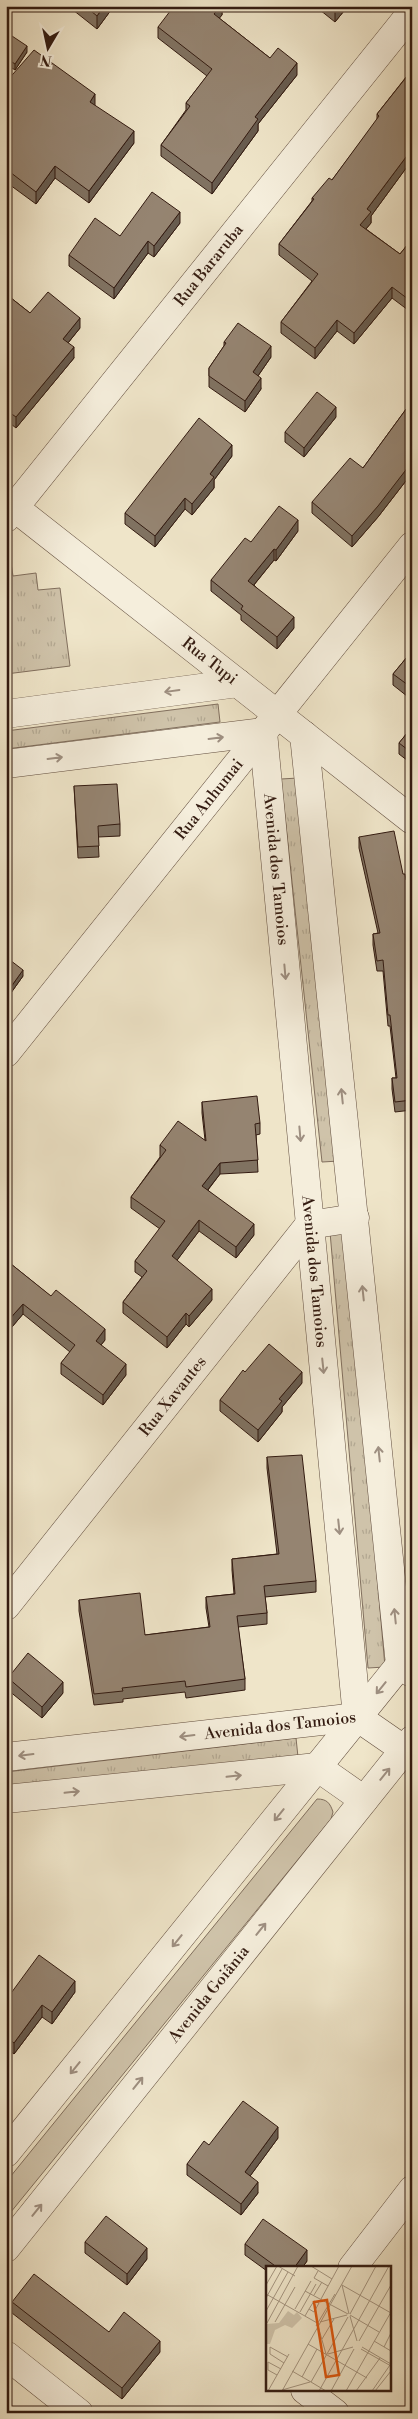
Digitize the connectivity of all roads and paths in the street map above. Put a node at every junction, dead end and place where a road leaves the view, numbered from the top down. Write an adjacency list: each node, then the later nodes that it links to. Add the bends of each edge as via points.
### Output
1 (412, 12): 2 (street, Rua Bararuba)
2 (9, 509): 4 (street, Rua Tupi)
3 (412, 546): 6 (street, Rua Anhumai)
4 (238, 683): 5 (street, one-way to 5); 6 (street, Rua Tupi)
5 (6, 714)
6 (269, 723): 7 (street, Rua Tupi); 8 (street, one-way to 6); 10 (street, Rua Anhumai); 12 (street, Avenida dos Tamoios, one-way to 12)
7 (304, 735): 9 (street, Rua Tupi); 11 (street, one-way to 7)
8 (6, 764)
9 (412, 820)
10 (6, 1053)
11 (355, 1218): 12 (street); 14 (street, one-way to 11)
12 (309, 1225): 13 (street, Rua Xavantes); 15 (street, Avenida dos Tamoios, one-way to 15)
13 (6, 1606)
14 (408, 1663): 15 (street, one-way to 15)
15 (358, 1717): 16 (street); 17 (street, Avenida dos Tamoios, one-way to 17); 18 (street)
16 (409, 1748): 20 (street, Avenida Goiânia, one-way to 16)
17 (6, 1757)
18 (317, 1767): 19 (street, one-way to 18); 20 (street); 21 (street, one-way to 21)
19 (6, 1799)
20 (364, 1800): 23 (street, Avenida Goiânia, one-way to 20)
21 (6, 2153)
22 (412, 2190): 24 (street)
23 (6, 2248)
24 (354, 2266)
25 (6, 2355): 27 (street)
26 (309, 2392): 28 (street)
27 (79, 2413)
28 (335, 2413)

